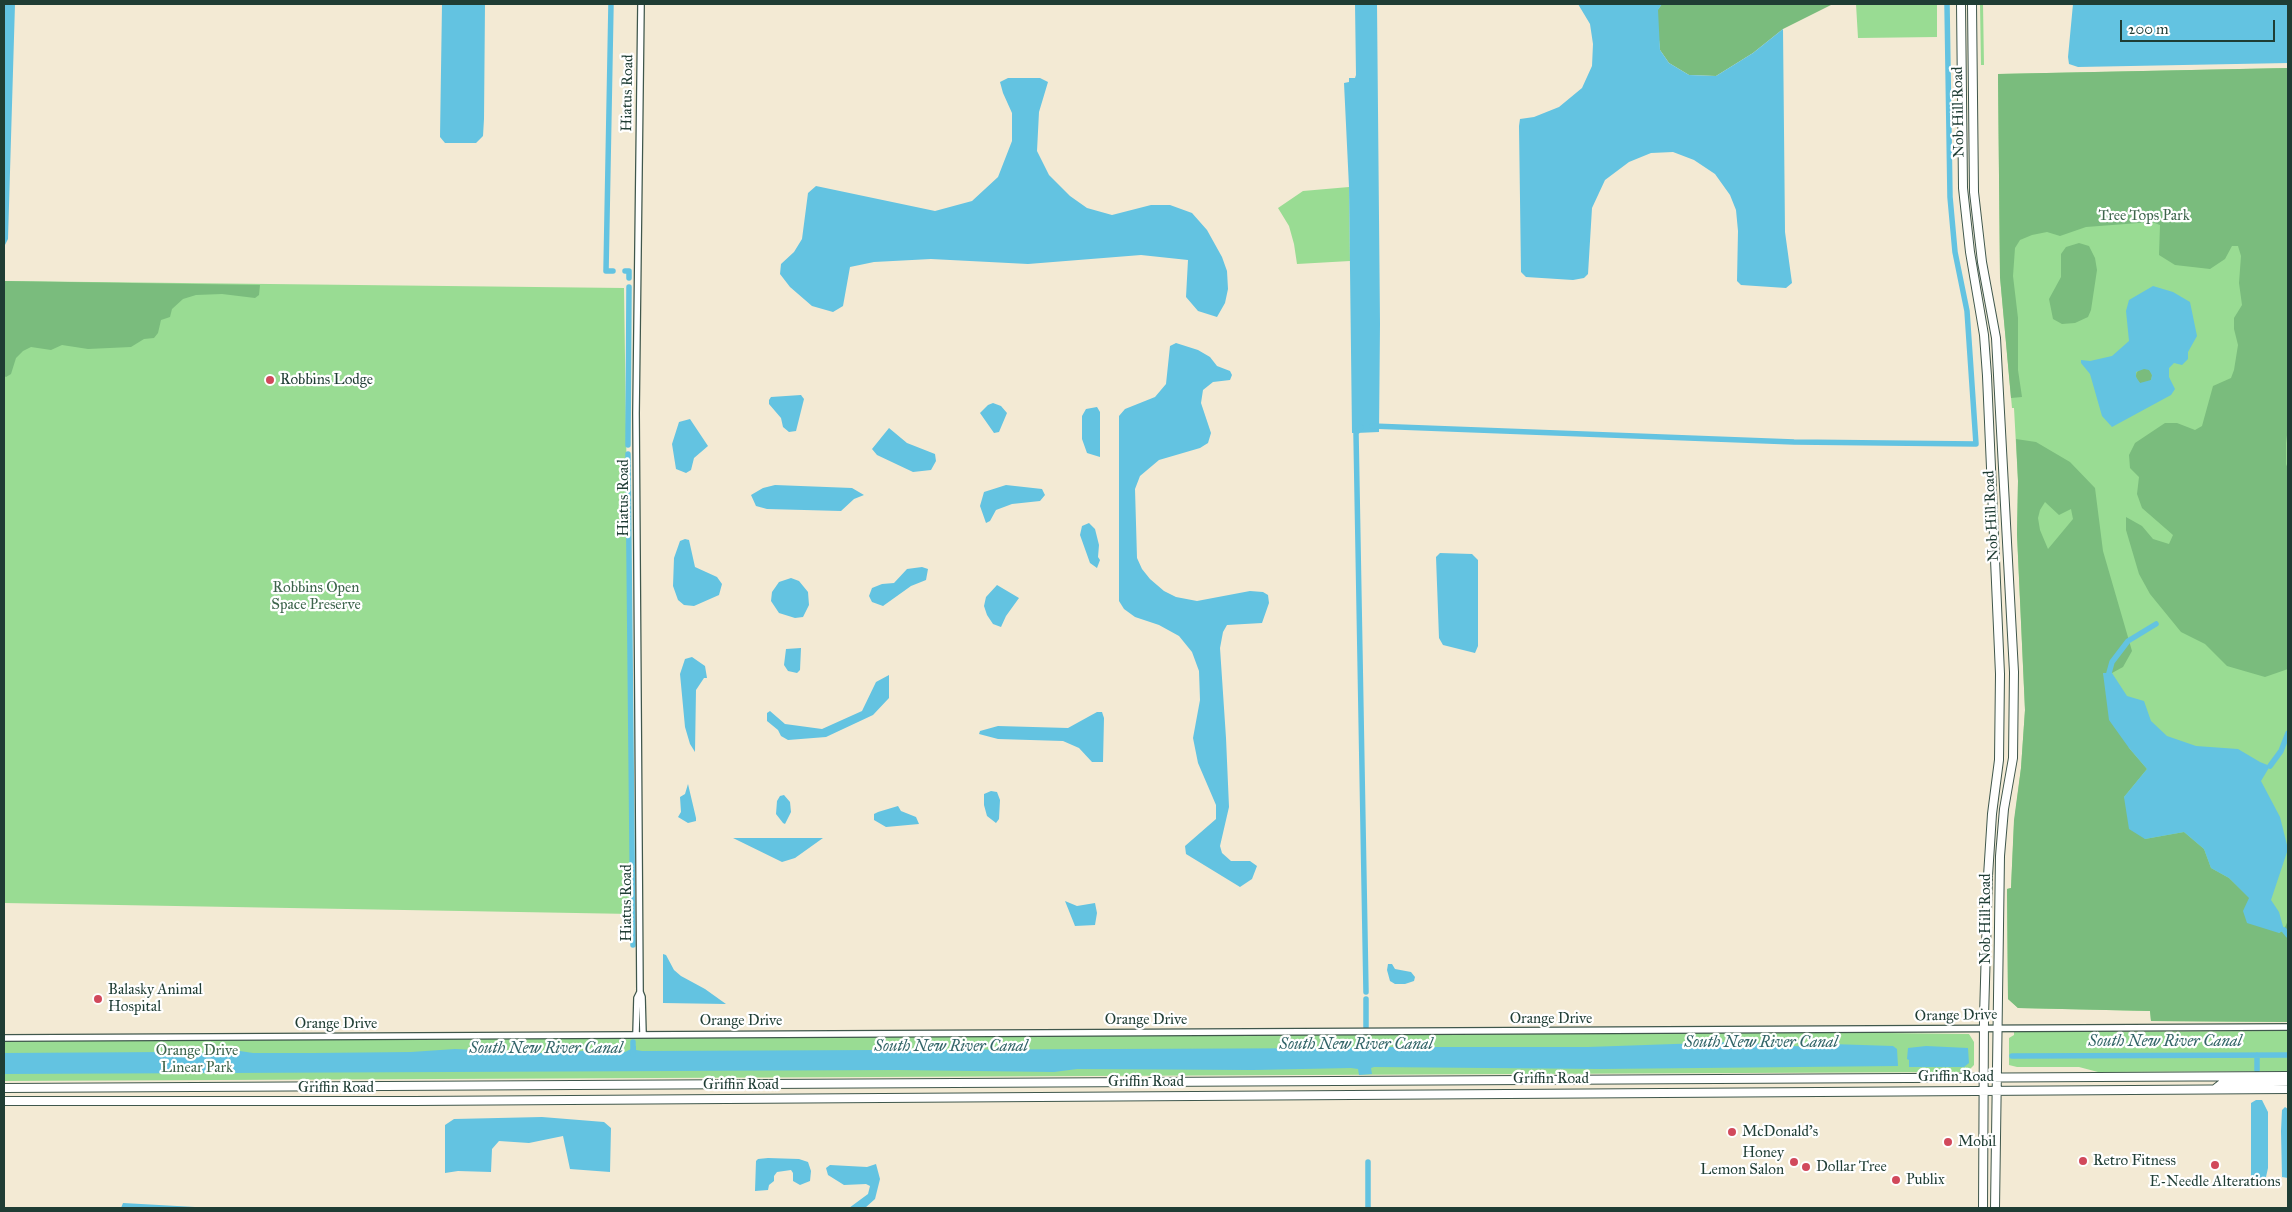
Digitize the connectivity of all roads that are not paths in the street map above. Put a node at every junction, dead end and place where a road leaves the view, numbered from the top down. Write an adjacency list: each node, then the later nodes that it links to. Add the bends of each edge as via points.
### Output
1 (641, 4): 7 (street, Hiatus Road, via 636,413 640,992 637,998)
2 (1961, 4): 5 (main road, Nob Hill Road, via 1963,188 1984,335 2000,674 1999,760 1988,876)
3 (1972, 4): 6 (main road, Nob Hill Road, via 1974,192 1982,262 1996,338 2014,672 2013,758 2000,856)
4 (2288, 1027): 6 (street, Orange Drive)
5 (1984, 1028): 6 (street, Orange Drive); 7 (street, Orange Drive); 10 (main road, Nob Hill Road)
6 (1997, 1028): 11 (main road, Nob Hill Road)
7 (640, 1034): 8 (street, Orange Drive)
8 (4, 1038)
9 (2288, 1076): 11 (main road, Griffin Road)
10 (1984, 1077): 11 (main road, Griffin Road); 13 (main road, Griffin Road); 20 (main road, Nob Hill Road)
11 (1997, 1077): 21 (main road, Nob Hill Road)
12 (1681, 1079): 13 (main road, Griffin Road); 16 (main road, Griffin Road); 22 (main road)
13 (1734, 1079): 23 (main road, via 1712,1086)
14 (2288, 1081): 19 (main road, via 2224,1082)
15 (628, 1085): 16 (main road, Griffin Road); 17 (main road, Griffin Road); 25 (main road)
16 (645, 1085): 24 (main road)
17 (4, 1088)
18 (2288, 1089): 19 (main road, Griffin Road)
19 (2214, 1090): 21 (main road, Griffin Road)
20 (1984, 1091): 21 (main road, Griffin Road); 23 (main road, Griffin Road); 27 (main road, Nob Hill Road)
21 (1997, 1091): 28 (main road, Nob Hill Road)
22 (1664, 1092): 23 (main road, Griffin Road); 24 (main road, Griffin Road)
23 (1707, 1092)
24 (638, 1099): 25 (main road, Griffin Road)
25 (616, 1100): 26 (main road, Griffin Road)
26 (4, 1102)
27 (1983, 1208)
28 (1995, 1208)

